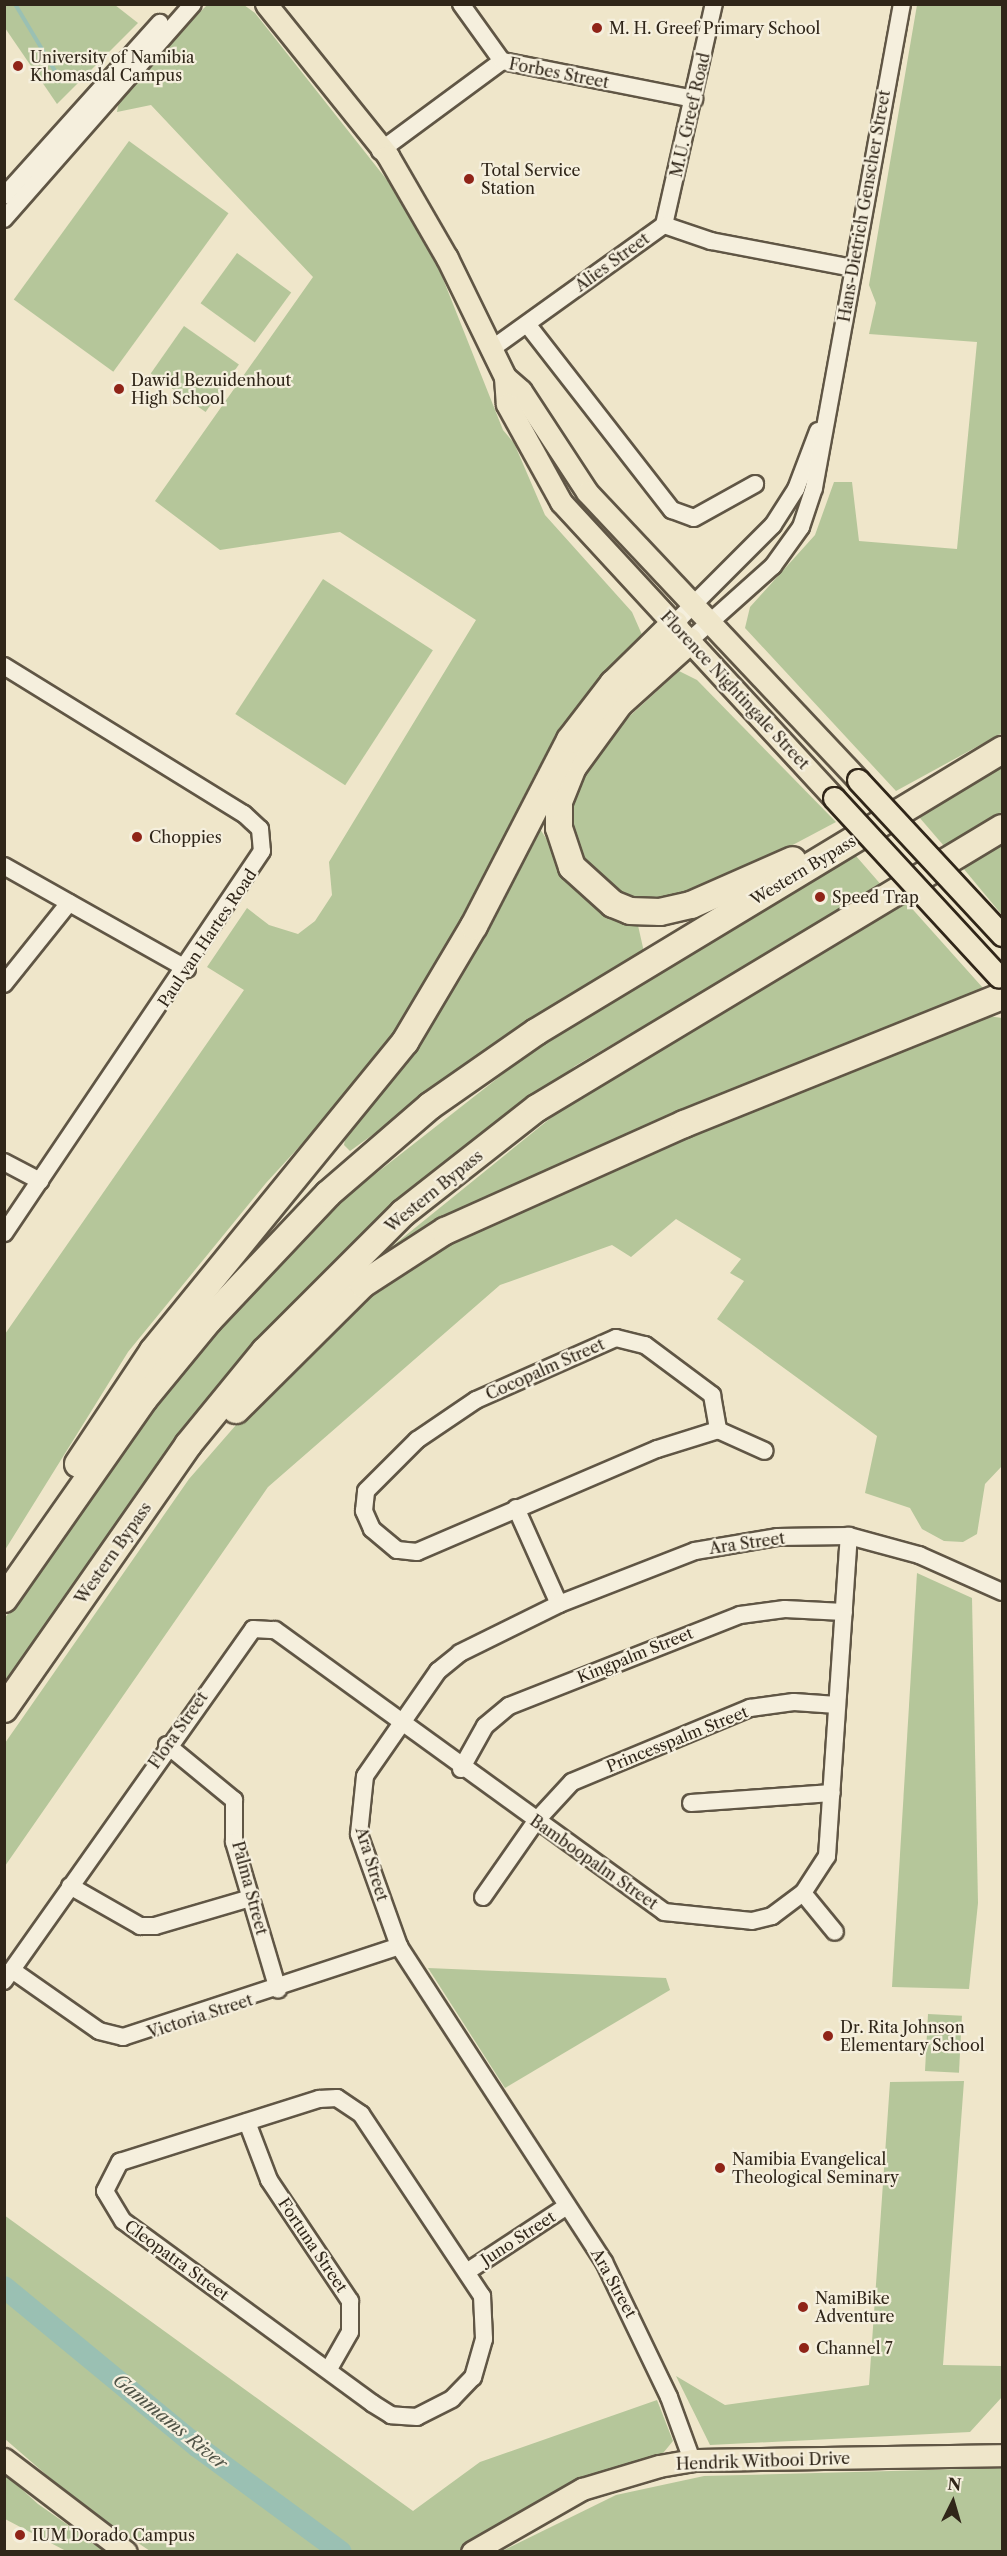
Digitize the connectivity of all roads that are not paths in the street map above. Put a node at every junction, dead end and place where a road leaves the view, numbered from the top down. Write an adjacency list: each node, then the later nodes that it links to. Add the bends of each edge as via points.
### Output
1 (178, 4): 11 (street)
2 (193, 4): 12 (street)
3 (260, 4): 7 (main road, Florence Nightingale Street)
4 (461, 4): 8 (street)
5 (714, 4): 9 (street, M.U. Greef Road)
6 (902, 4): 14 (street, Hans-Dietrich Genscher Street)
7 (276, 10): 10 (main road, Florence Nightingale Street)
8 (502, 61): 9 (street, Forbes Street); 10 (street, Forbes Street)
9 (694, 99): 13 (street, M.U. Greef Road)
10 (385, 151): 16 (main road, Florence Nightingale Street, via 447,258)
11 (4, 196)
12 (4, 219)
13 (664, 225): 14 (street, Alies Street, via 711,241); 15 (street, Alies Street)
14 (853, 268): 18 (street, Hans-Dietrich Genscher Street)
15 (527, 324): 16 (street, Alies Street); 19 (street, via 672,510 694,518)
16 (490, 350): 17 (main road, Florence Nightingale Street)
17 (505, 377): 20 (main road, Florence Nightingale Street, via 521,391 587,492); 22 (main road, Florence Nightingale Street, via 507,404 561,502)
18 (827, 408): 20 (street, Hans-Dietrich Genscher Street, via 789,502 762,540); 21 (street, Hans-Dietrich Genscher Street, via 822,457 801,527 773,566)
19 (755, 484)
20 (694, 603): 21 (main road, Florence Nightingale Street); 22 (street, Hans-Dietrich Genscher Street)
21 (711, 622): 22 (street, Hans-Dietrich Genscher Street); 29 (main road, Florence Nightingale Street, bridge)
22 (681, 632): 25 (highway, via 600,727 559,801 568,857 597,893 630,911 691,905); 32 (main road, Florence Nightingale Street, bridge); 41 (highway, via 580,726 474,926 405,1042 153,1351)
23 (4, 666): 30 (street, Paul van Hartes Road, via 244,814 260,829 262,851 254,867)
24 (1002, 750): 25 (highway, Western Bypass)
25 (881, 822): 43 (highway, Western Bypass, via 536,1032 430,1106 328,1194 209,1320 144,1399)
26 (1002, 828): 40 (highway, Western Bypass, via 537,1108 403,1213 265,1352 188,1445)
27 (4, 866): 28 (street)
28 (69, 903): 30 (street); 31 (street)
29 (1002, 935)
30 (188, 969): 34 (street, Paul van Hartes Road)
31 (4, 984)
32 (1001, 984): 40 (highway, via 445,1231 363,1284 240,1406)
33 (4, 1162): 34 (street)
34 (40, 1181): 35 (street, Paul van Hartes Road)
35 (4, 1233)
36 (718, 1430): 37 (street); 38 (street, Cocopalm Street); 38 (street, Cocopalm Street, via 712,1395 636,1339 616,1338 456,1412 375,1478 363,1502 372,1529 407,1553)
37 (765, 1451)
38 (516, 1508): 44 (street)
39 (849, 1536): 42 (street, Ara Street, via 919,1555); 44 (street, Ara Street, via 777,1537 713,1546); 45 (street, Bamboopalm Street)
40 (95, 1580): 47 (highway, Western Bypass)
41 (4, 1584)
42 (1002, 1592)
43 (4, 1599)
44 (559, 1604): 48 (street, Ara Street, via 460,1653 438,1671)
45 (844, 1612): 46 (street, Bamboopalm Street); 50 (street, Kingpalm Street, via 785,1609 740,1615 509,1706 485,1726)
46 (837, 1706): 51 (street, Bamboopalm Street); 53 (street, Princesspalm Street, via 794,1702 750,1708 572,1782)
47 (4, 1709)
48 (399, 1724): 49 (street, Flora Street, via 274,1630 253,1629); 50 (street, Bamboopalm Street); 59 (street, Ara Street, via 365,1776 357,1813 359,1834)
49 (167, 1745): 54 (street, Flora Street); 56 (street, Palma Street, via 234,1800 234,1842)
50 (461, 1769): 53 (street, Bamboopalm Street)
51 (832, 1793): 52 (street); 55 (street, Bamboopalm Street, via 827,1856)
52 (691, 1803)
53 (536, 1821): 55 (street, Bamboopalm Street, via 675,1916 762,1920); 57 (street, Princesspalm Street)
54 (70, 1886): 56 (street, via 140,1926 155,1926); 60 (street, Flora Street)
55 (803, 1893): 58 (street)
56 (251, 1898): 61 (street, Palma Street)
57 (483, 1898)
58 (835, 1932)
59 (399, 1946): 61 (street, Victoria Street); 63 (street, Ara Street)
60 (8, 1976): 61 (street, Victoria Street, via 99,2031 123,2037)
61 (278, 1990)
62 (247, 2122): 64 (street, Cleopatra Street, via 319,2098 348,2104 361,2114); 65 (street, Fortuna Street, via 269,2180 350,2301 350,2332); 65 (street, Cleopatra Street, via 120,2162 105,2191 111,2208)
63 (567, 2206): 64 (street, Juno Street); 68 (street, Ara Street, via 627,2302)
64 (468, 2271): 65 (street, Cleopatra Street, via 482,2296 484,2338 473,2377 452,2399 417,2416 398,2416)
65 (329, 2370)
66 (1002, 2455): 68 (main road, Hendrik Witbooi Drive)
67 (4, 2459): 69 (main road)
68 (692, 2460): 70 (main road, Hendrik Witbooi Drive, via 582,2489)
69 (126, 2552)
70 (472, 2552)

